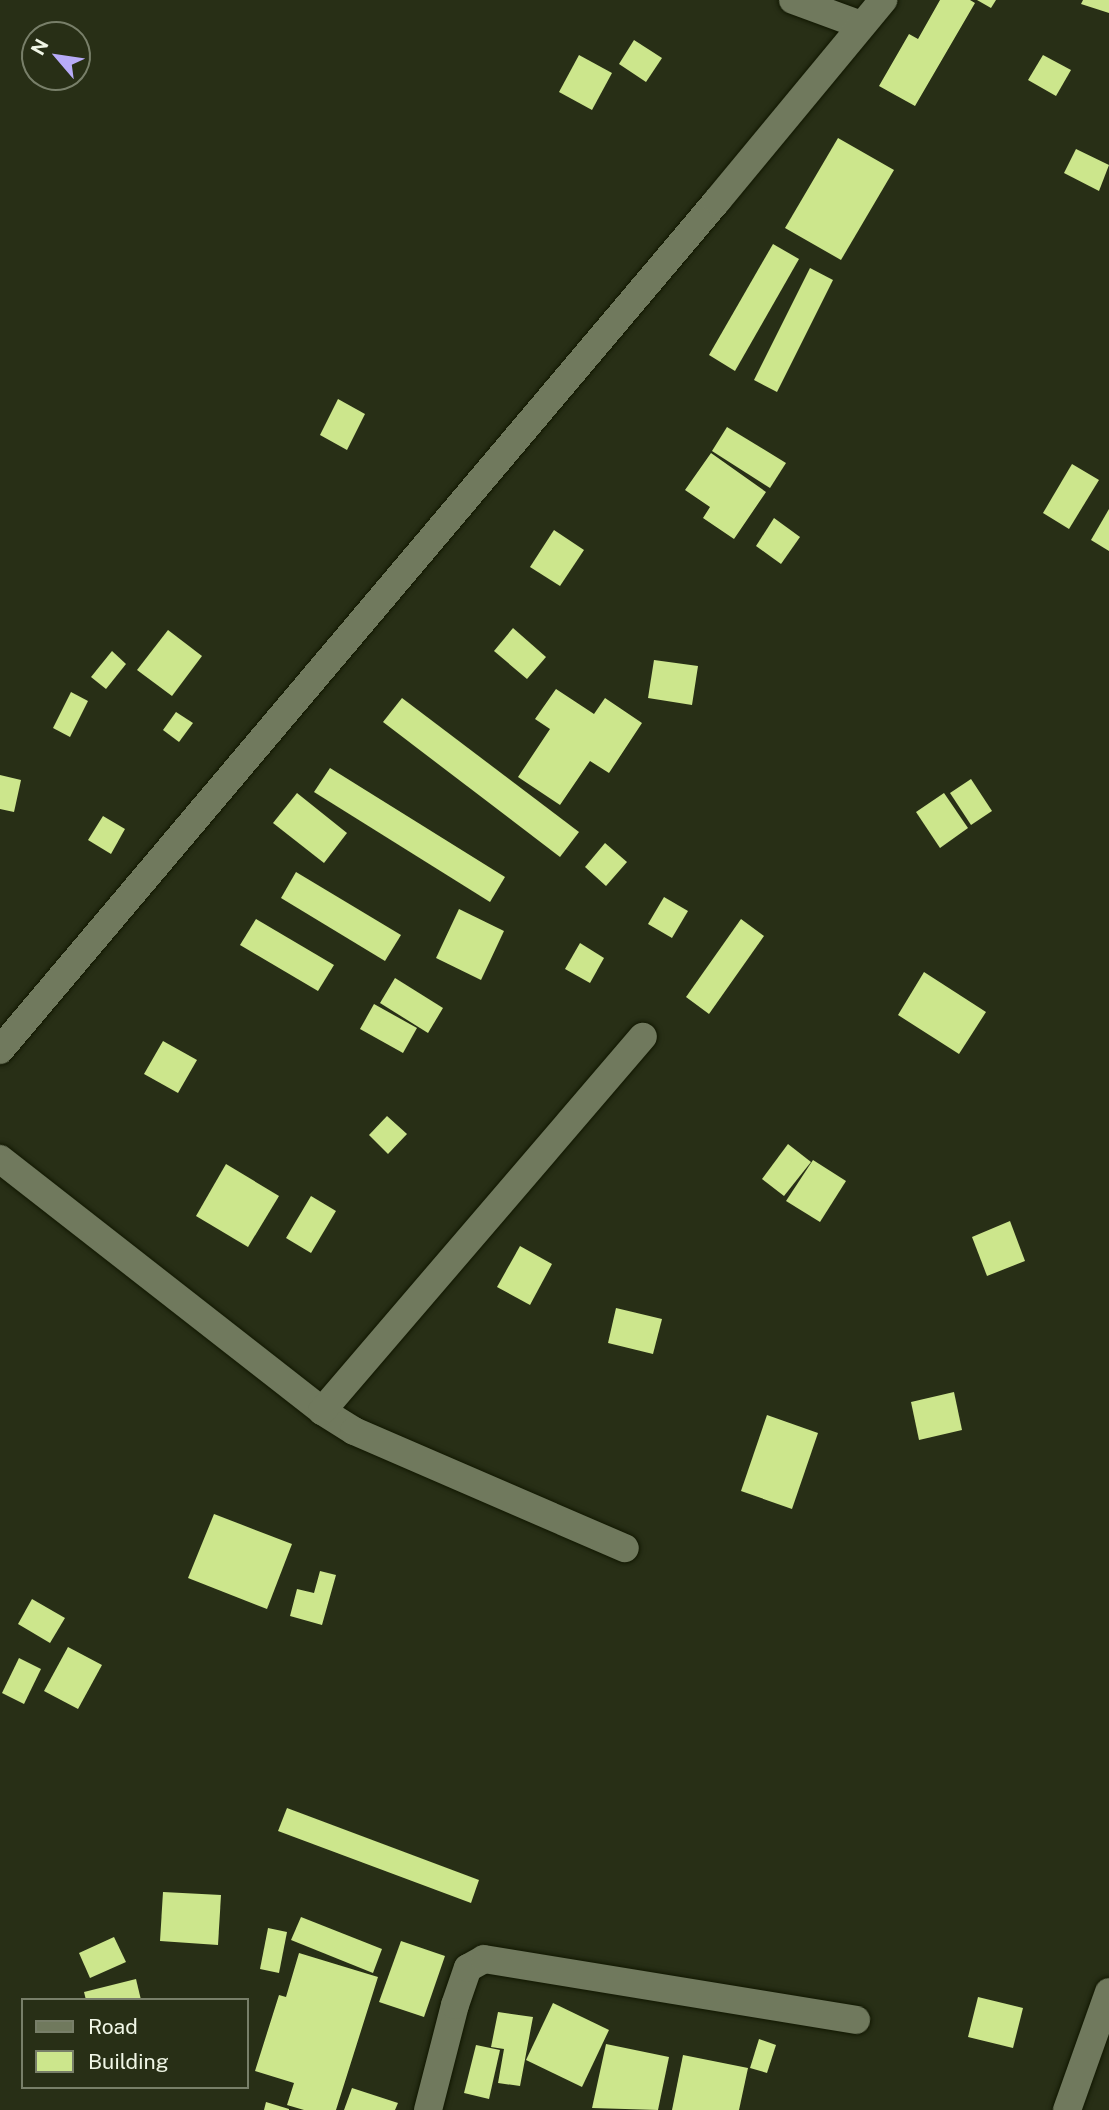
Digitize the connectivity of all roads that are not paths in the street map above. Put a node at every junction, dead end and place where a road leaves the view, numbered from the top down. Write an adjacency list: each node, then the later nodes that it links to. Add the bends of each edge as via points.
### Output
1 (793, 0): 3 (street)
2 (883, 0): 3 (street)
3 (861, 25): 5 (street)
4 (643, 1037): 7 (street)
5 (0, 1050)
6 (0, 1159): 7 (street)
7 (322, 1411): 8 (street, via 354,1431)
8 (625, 1548)
9 (1109, 1992): 12 (street)
10 (856, 2020): 11 (street, via 484,1959 468,1968)
11 (428, 2110)
12 (1067, 2110)

